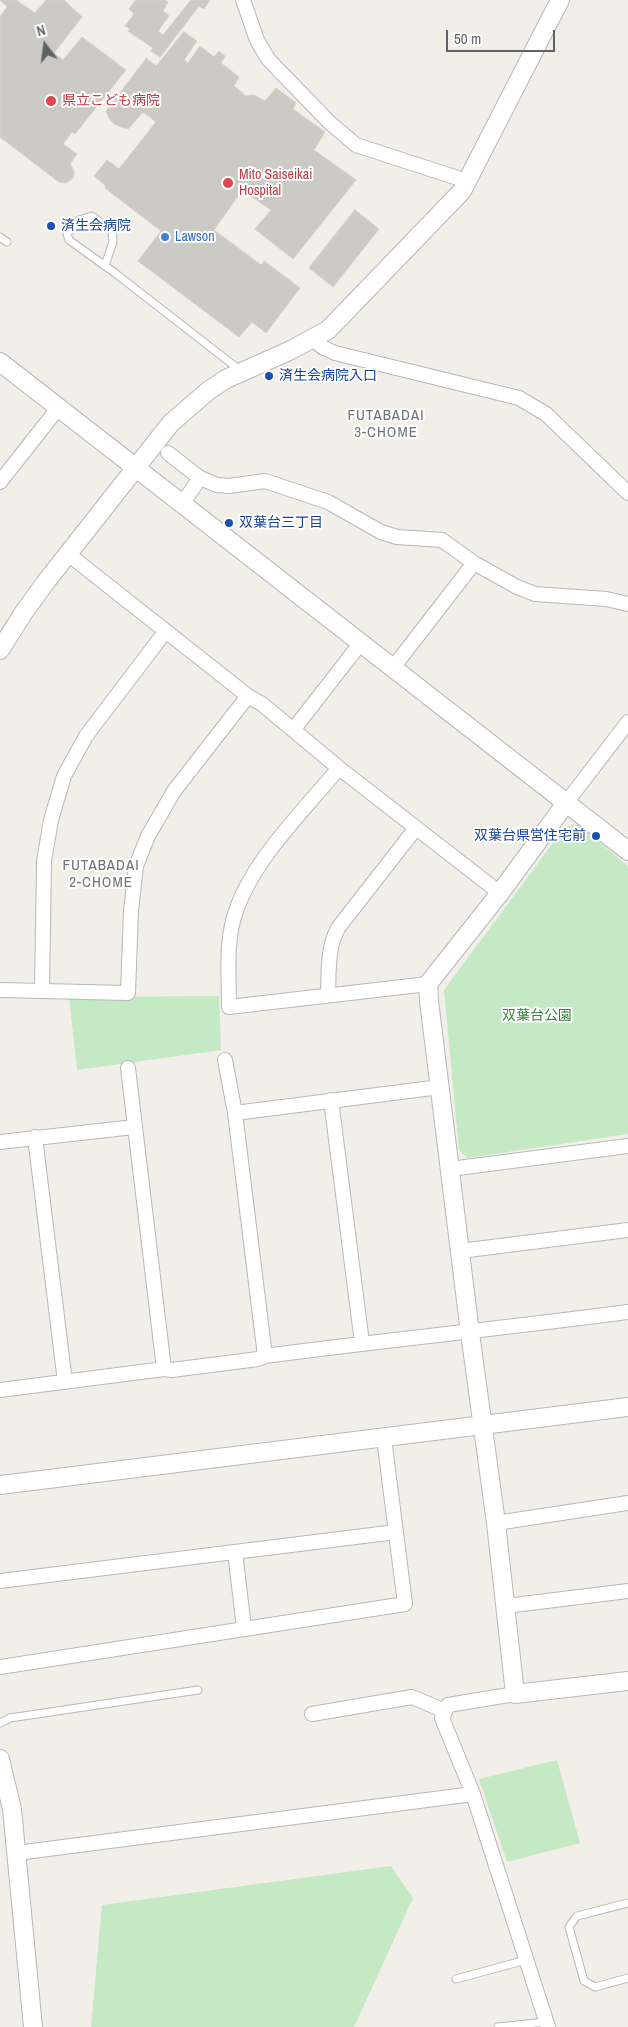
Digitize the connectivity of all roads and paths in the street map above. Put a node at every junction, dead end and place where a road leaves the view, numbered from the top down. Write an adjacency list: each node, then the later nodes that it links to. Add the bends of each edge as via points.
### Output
1 (243, 0): 3 (street, via 268,59 356,145)
2 (560, 0): 3 (street)
3 (467, 181): 7 (street, via 455,198 345,313 328,330)
4 (0, 237): 5 (lane)
5 (7, 242)
6 (105, 265): 6 (lane, via 114,242 112,231 92,216 79,220 67,234 69,240); 9 (lane)
7 (312, 339): 9 (street); 15 (street, via 335,353 519,398 546,414)
8 (0, 362): 10 (street)
9 (241, 371): 12 (street, via 188,406)
10 (59, 408): 12 (street); 14 (street)
11 (168, 453): 13 (street)
12 (135, 467): 16 (street); 17 (street)
13 (200, 478): 16 (street); 18 (street, via 229,486 265,480 328,502 381,532 397,537 442,540)
14 (0, 482)
15 (628, 493)
16 (182, 504): 21 (street)
17 (68, 554): 20 (street); 22 (street)
18 (474, 563): 19 (street, via 535,594 606,598); 23 (street)
19 (628, 604)
20 (166, 632): 24 (street); 34 (street, via 86,736 64,776 51,820 44,861)
21 (360, 644): 23 (street); 26 (street)
22 (0, 650)
23 (392, 669): 28 (street)
24 (248, 696): 26 (street); 34 (street, via 174,791 148,836 136,866 128,993)
25 (628, 722): 28 (street)
26 (293, 730): 27 (street)
27 (339, 768): 29 (street); 35 (street, via 256,868 236,909 228,964 229,1006)
28 (566, 803): 30 (street); 31 (street)
29 (416, 828): 31 (street); 35 (street, via 332,939)
30 (628, 852)
31 (500, 893): 32 (street)
32 (428, 984): 35 (street); 38 (street)
33 (0, 990): 34 (street)
34 (42, 990)
35 (328, 995)
36 (226, 1060): 40 (street)
37 (128, 1068): 41 (street)
38 (440, 1087): 39 (street); 45 (street)
39 (331, 1100): 40 (street); 50 (street)
40 (235, 1113): 51 (street)
41 (134, 1127): 42 (street); 52 (street)
42 (35, 1137): 43 (street); 53 (street)
43 (0, 1142)
44 (628, 1146): 45 (street)
45 (450, 1168): 47 (street)
46 (628, 1230): 47 (street)
47 (460, 1251): 49 (street)
48 (628, 1312): 49 (street)
49 (470, 1333): 50 (street); 56 (street)
50 (362, 1343): 51 (street)
51 (265, 1356): 52 (street, via 249,1361)
52 (164, 1369): 53 (street)
53 (65, 1382): 54 (street)
54 (0, 1390)
55 (628, 1407): 56 (street)
56 (482, 1425): 57 (street); 60 (street)
57 (384, 1438): 58 (street); 61 (street)
58 (0, 1485)
59 (628, 1503): 60 (street)
60 (496, 1522): 65 (street)
61 (396, 1532): 62 (street); 66 (street, via 405,1604)
62 (235, 1552): 63 (street); 66 (street)
63 (0, 1581)
64 (628, 1591): 65 (street)
65 (506, 1606): 70 (street)
66 (244, 1628): 67 (street)
67 (0, 1667)
68 (628, 1681): 70 (street)
69 (198, 1690): 73 (lane, via 10,1718)
70 (515, 1694): 71 (street, via 448,1705)
71 (445, 1711): 72 (street, via 412,1697); 75 (street, via 442,1718)
72 (312, 1714)
73 (0, 1723)
74 (0, 1759): 76 (street, via 12,1809)
75 (473, 1794): 76 (street); 78 (street)
76 (17, 1853): 82 (street)
77 (628, 1903): 79 (lane, via 578,1916 569,1927 584,1981 595,1987)
78 (526, 1960): 80 (lane); 81 (street)
79 (628, 1978)
80 (456, 1979)
81 (547, 2024): 83 (lane)
82 (33, 2027)
83 (498, 2027)

